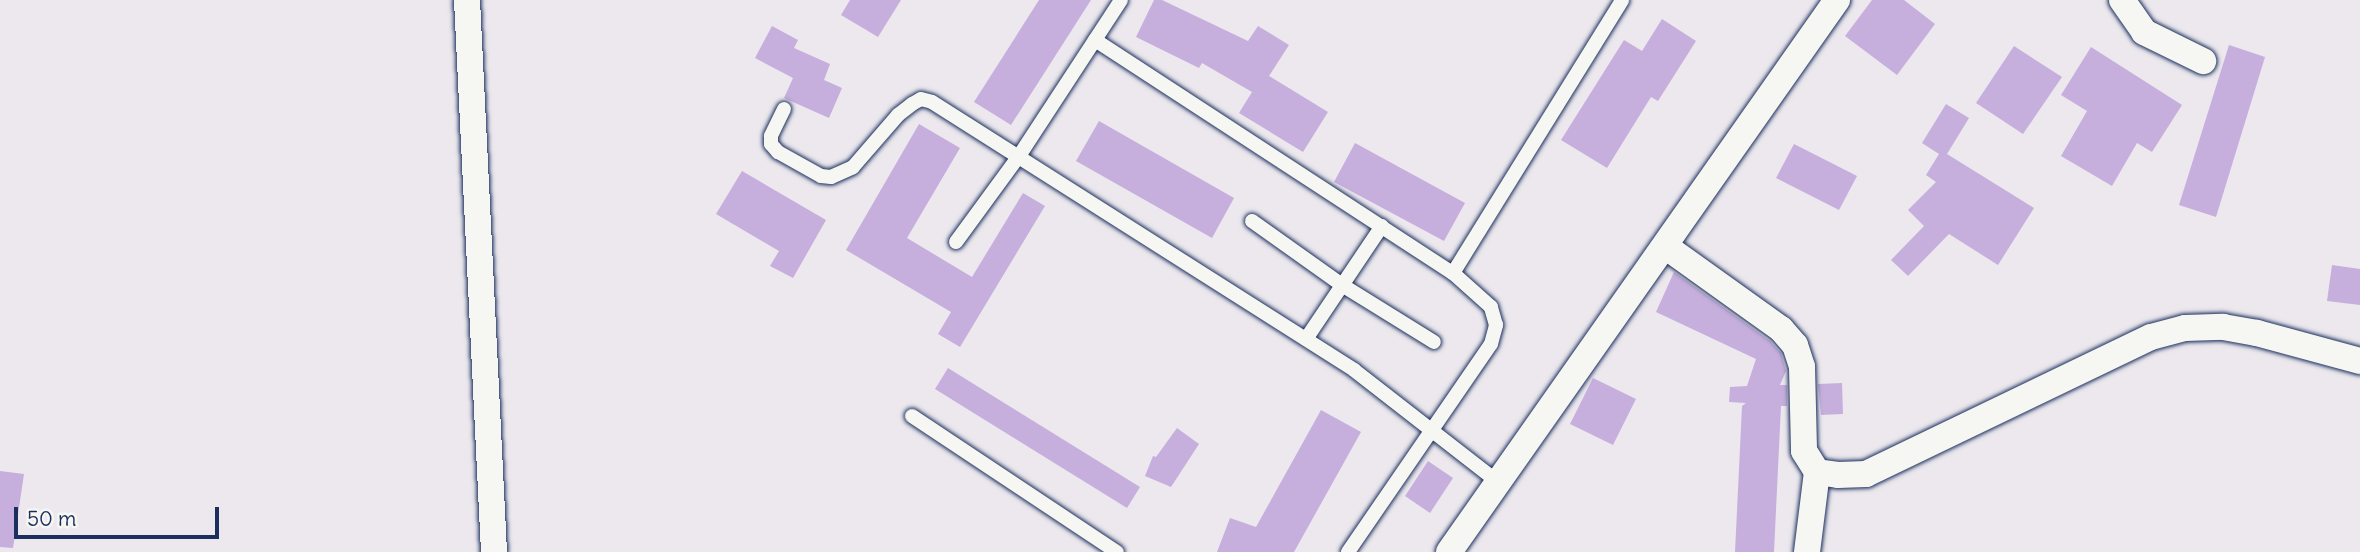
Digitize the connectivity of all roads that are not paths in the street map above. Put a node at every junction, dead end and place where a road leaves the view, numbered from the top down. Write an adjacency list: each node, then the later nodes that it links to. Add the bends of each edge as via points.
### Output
1 (467, 0): 23 (street)
2 (1121, 0): 6 (lane)
3 (1622, 0): 14 (lane)
4 (1838, 0): 13 (street)
5 (2122, 0): 7 (street, via 2144,32)
6 (1095, 40): 9 (lane); 11 (lane)
7 (2203, 61)
8 (784, 109): 9 (lane, via 771,144 821,176 840,176 853,167 898,115 921,99)
9 (1020, 156): 12 (lane); 16 (lane)
10 (1252, 221): 15 (lane)
11 (1382, 226): 14 (lane); 15 (lane)
12 (956, 242)
13 (1665, 246): 21 (street, via 1781,329 1795,345 1802,367 1804,451); 22 (street)
14 (1452, 273): 20 (lane, via 1483,297 1496,325 1492,344)
15 (1342, 285): 16 (lane); 17 (lane)
16 (1306, 339): 20 (lane)
17 (1434, 342)
18 (2360, 361): 21 (street, via 2257,333 2223,327 2185,328 2151,337 1866,474)
19 (912, 416): 24 (lane)
20 (1432, 431): 22 (lane); 25 (lane)
21 (1817, 472): 27 (street)
22 (1498, 482): 26 (street)
23 (494, 552)
24 (1117, 552)
25 (1348, 552)
26 (1449, 552)
27 (1807, 552)

